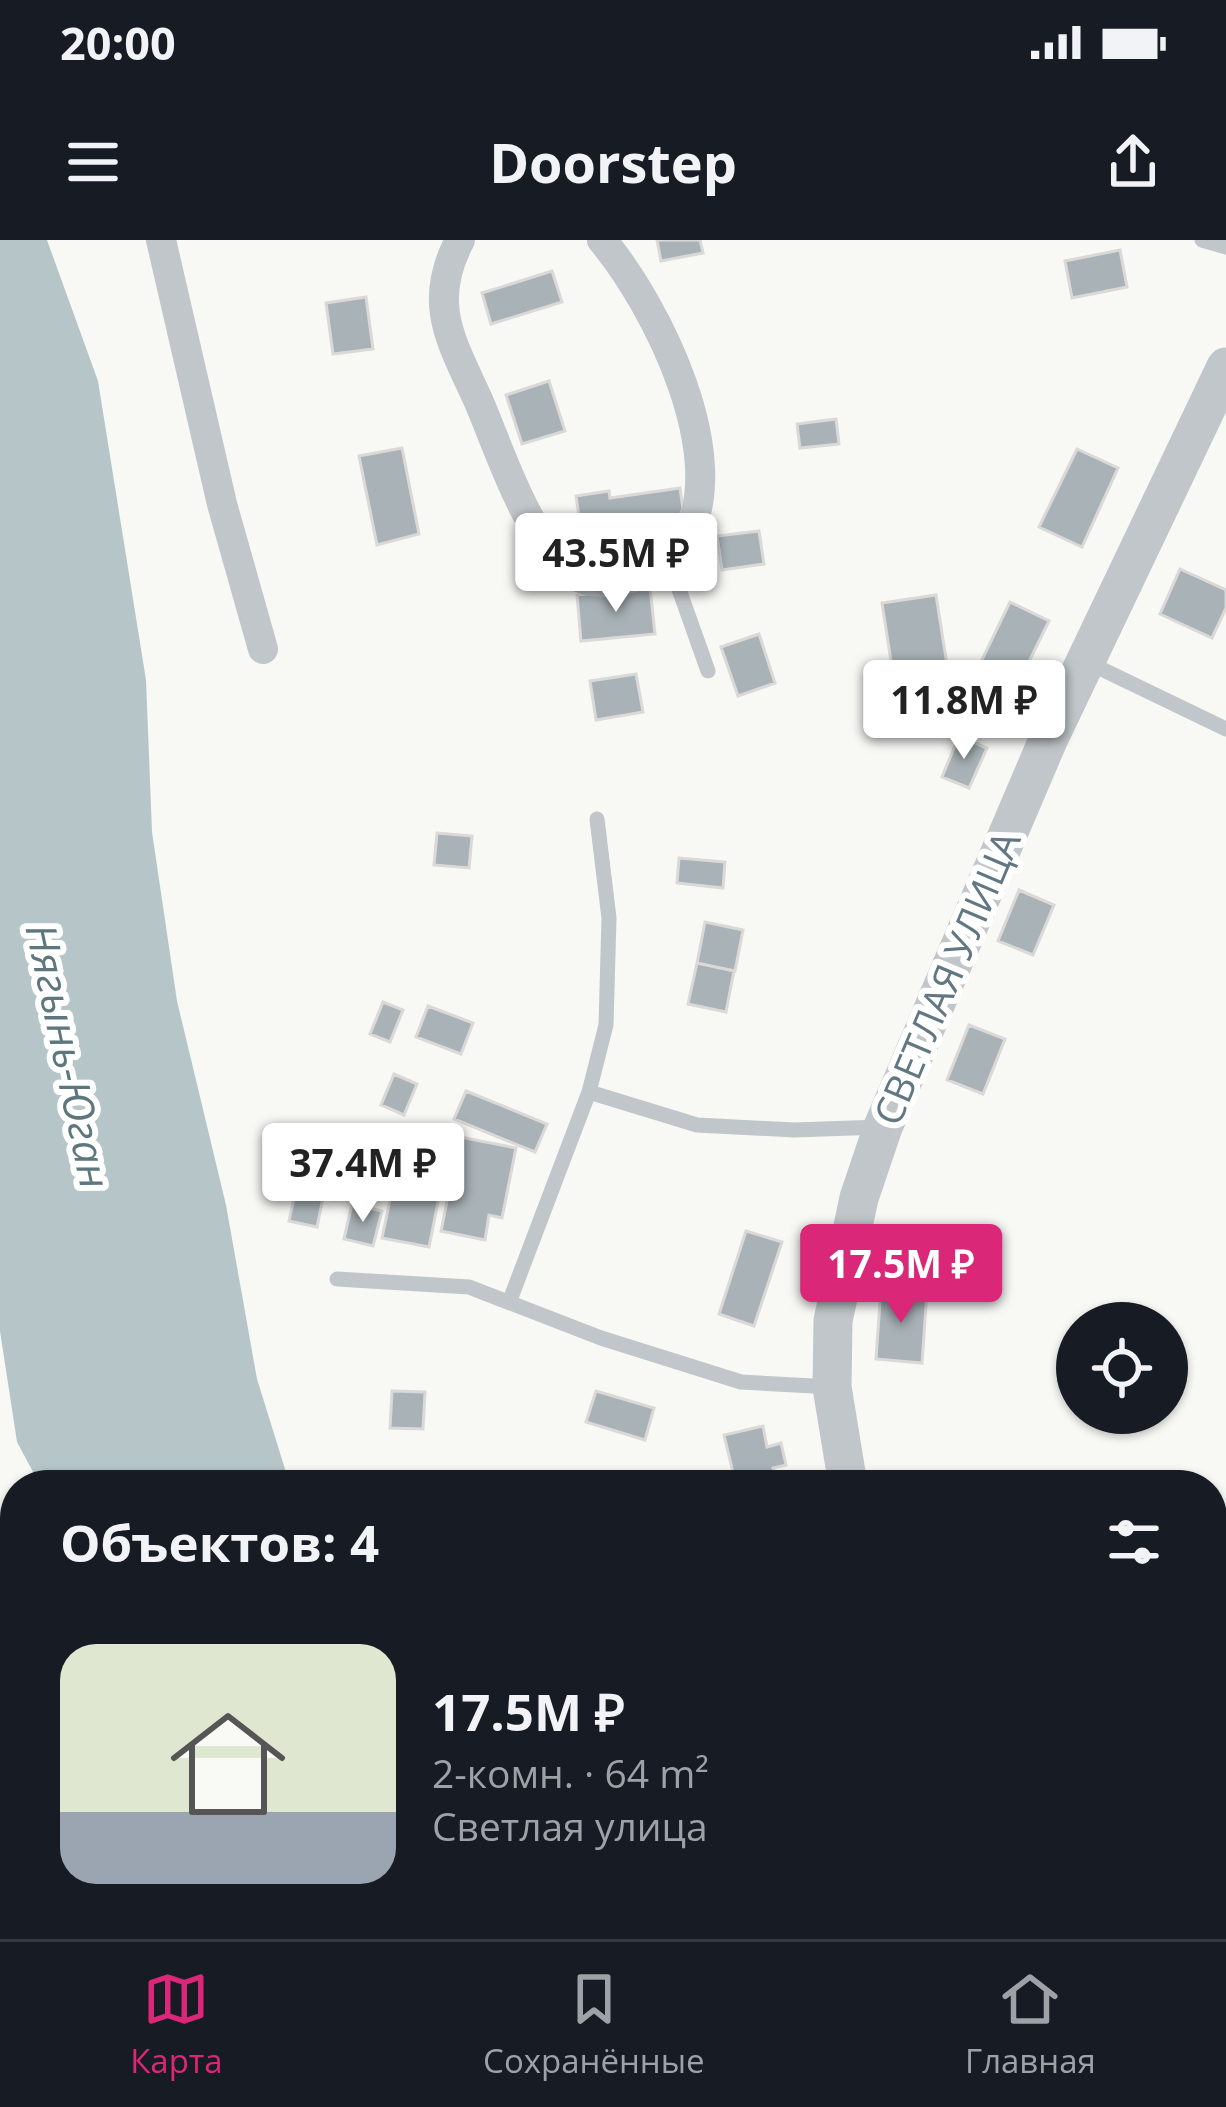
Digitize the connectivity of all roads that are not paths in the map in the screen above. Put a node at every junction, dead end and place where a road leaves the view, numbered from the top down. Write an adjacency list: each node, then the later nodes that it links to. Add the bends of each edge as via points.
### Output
1 (161, 240): 8 (street)
2 (460, 240): 7 (street, via 441,289 445,326 544,539 584,580 624,581)
3 (602, 240): 7 (street, via 663,342 694,424 702,476 696,520)
4 (1202, 240): 5 (lane)
5 (1226, 247)
6 (1226, 367): 9 (street, СВЕТЛАЯ УЛИЦА)
7 (670, 564): 10 (lane)
8 (263, 649)
9 (1088, 662): 11 (lane); 14 (street, СВЕТЛАЯ УЛИЦА)
10 (708, 671)
11 (1226, 729)
12 (597, 819): 13 (lane, via 608,984)
13 (589, 1092): 14 (lane, via 697,1125); 16 (lane)
14 (883, 1126): 17 (street, СВЕТЛАЯ УЛИЦА, via 843,1262)
15 (337, 1279): 16 (lane, via 470,1287)
16 (510, 1300): 17 (lane, via 741,1382)
17 (832, 1387): 18 (street, СВЕТЛАЯ УЛИЦА)
18 (846, 1470)

